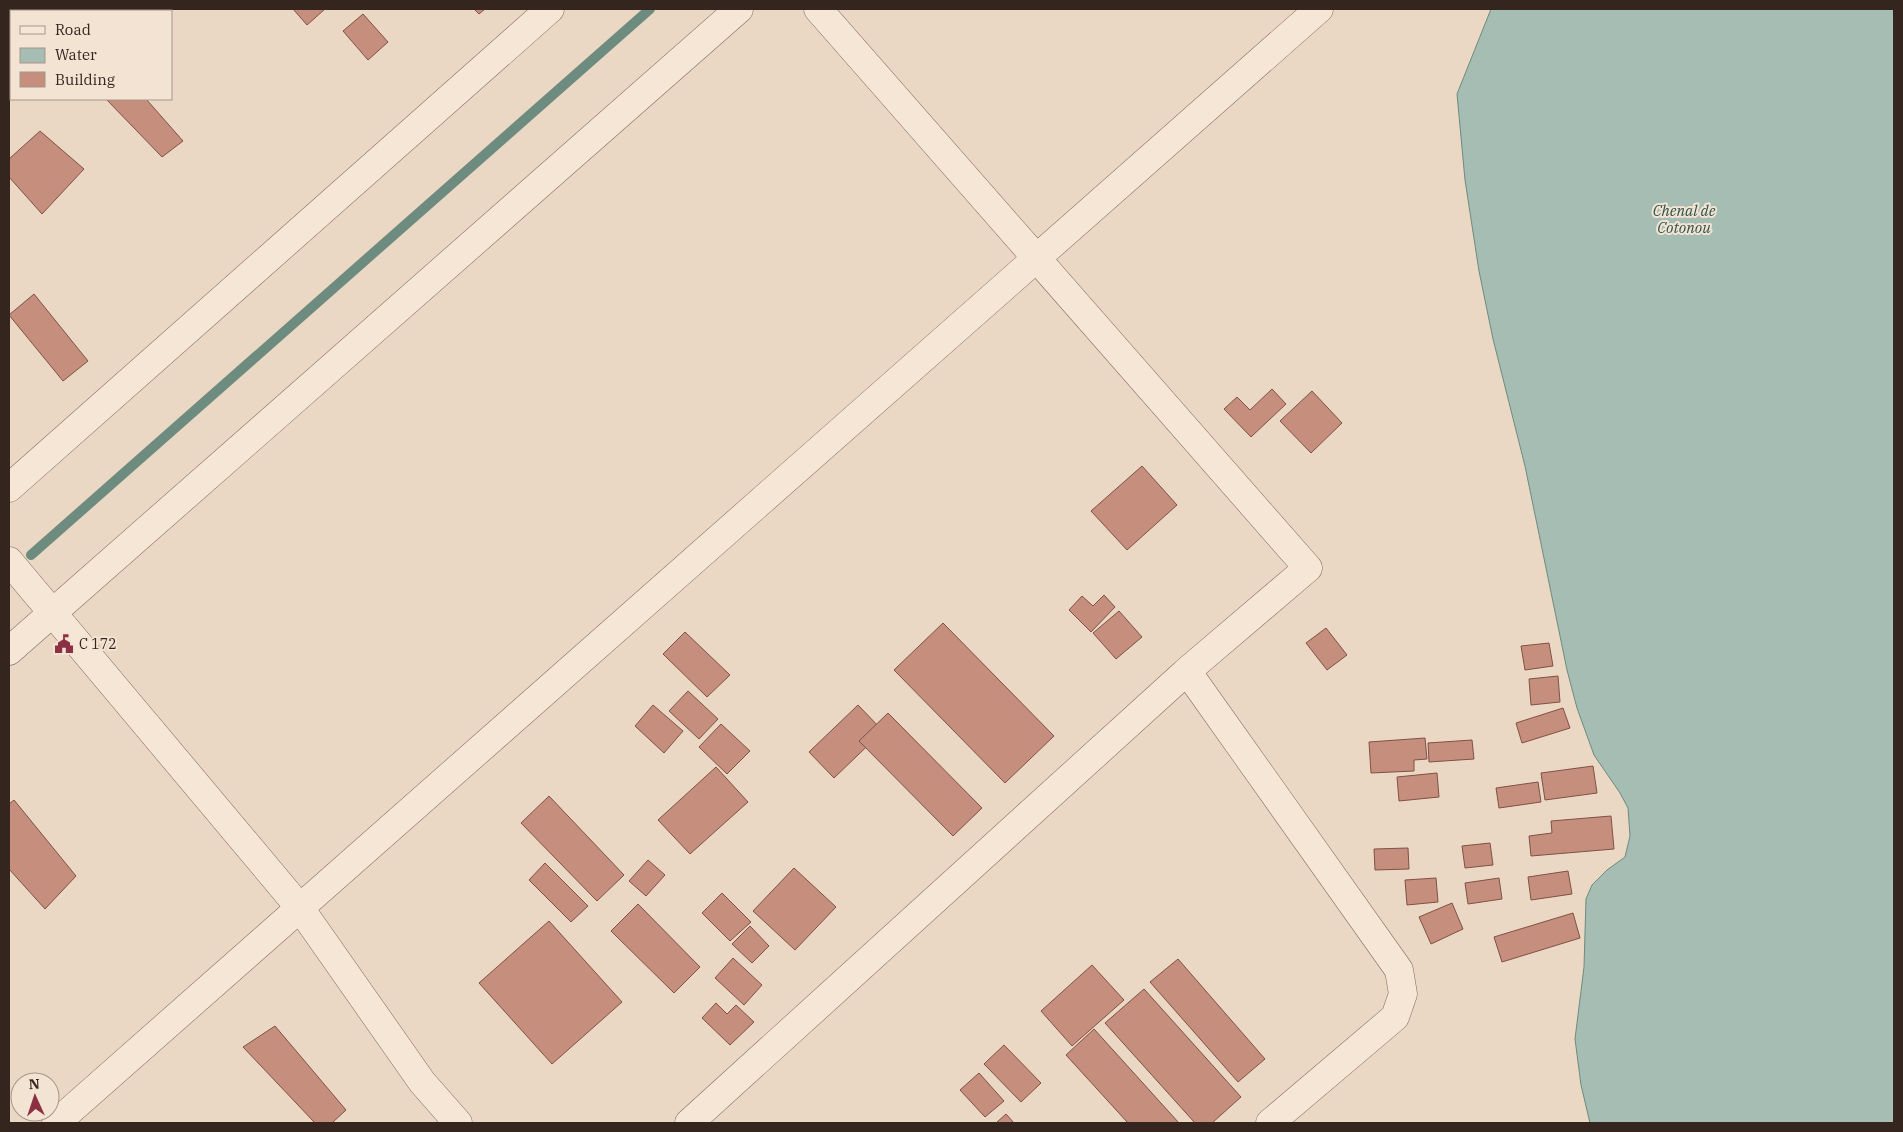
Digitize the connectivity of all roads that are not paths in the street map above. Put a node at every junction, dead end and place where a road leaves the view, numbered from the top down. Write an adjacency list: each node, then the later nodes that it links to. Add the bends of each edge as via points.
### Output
1 (550, 9): 6 (street)
2 (739, 9): 8 (street)
3 (818, 9): 5 (street)
4 (1319, 9): 5 (street)
5 (1036, 258): 10 (street, via 1308,568); 11 (street)
6 (9, 488)
7 (9, 561): 8 (street)
8 (53, 612): 9 (street); 11 (street)
9 (9, 651)
10 (1187, 670): 14 (street); 15 (street, via 1399,970 1403,994 1395,1017)
11 (300, 908): 12 (street); 13 (street, via 422,1082)
12 (56, 1123)
13 (458, 1123)
14 (689, 1123)
15 (1270, 1123)

